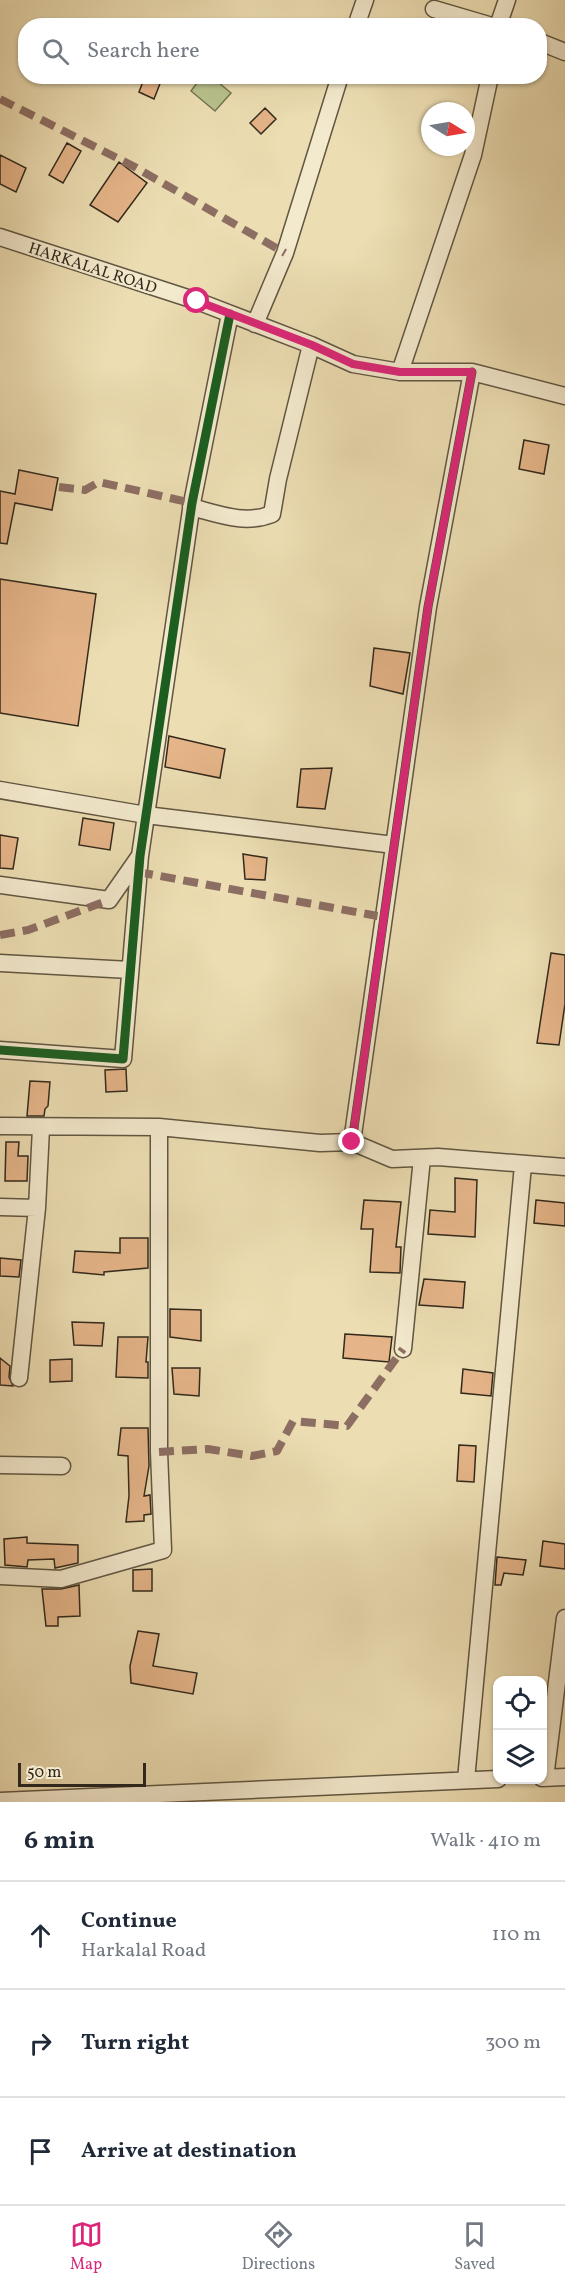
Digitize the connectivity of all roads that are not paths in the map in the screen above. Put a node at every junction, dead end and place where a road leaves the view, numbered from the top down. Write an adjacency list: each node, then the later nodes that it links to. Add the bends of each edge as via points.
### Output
1 (365, 0): 4 (street)
2 (507, 0): 6 (street)
3 (434, 9): 5 (street)
4 (359, 18)
5 (465, 18)
6 (501, 18)
7 (547, 45): 8 (street)
8 (565, 52)
9 (338, 84): 13 (street, via 285,253)
10 (488, 84): 15 (street, via 473,155)
11 (0, 237): 12 (street, HARKALAL ROAD)
12 (230, 314): 13 (street, HARKALAL ROAD); 18 (street)
13 (255, 324): 14 (street, HARKALAL ROAD)
14 (312, 345): 15 (street, HARKALAL ROAD, via 353,364); 18 (street, via 272,514 240,519)
15 (400, 372): 16 (street, HARKALAL ROAD)
16 (472, 372): 17 (street, HARKALAL ROAD); 21 (street, via 428,607)
17 (565, 396)
18 (191, 507): 20 (street)
19 (0, 790): 20 (street)
20 (146, 815): 21 (street); 22 (street)
21 (394, 846): 30 (street)
22 (140, 856): 23 (street, via 109,900); 25 (street)
23 (0, 885)
24 (0, 963): 25 (street)
25 (130, 970): 26 (street, via 123,1059)
26 (0, 1050)
27 (0, 1126): 29 (street)
28 (159, 1127): 29 (street); 30 (street, via 320,1143); 40 (street, via 162,1550 61,1579)
29 (42, 1128): 35 (street)
30 (352, 1142): 31 (street, via 392,1159)
31 (422, 1158): 32 (street); 36 (street)
32 (523, 1164): 33 (street); 46 (street)
33 (565, 1167)
34 (0, 1207): 35 (street)
35 (37, 1208): 37 (street)
36 (403, 1349)
37 (19, 1378)
38 (0, 1465): 39 (street)
39 (62, 1466)
40 (0, 1576)
41 (565, 1618): 42 (street)
42 (547, 1755)
43 (565, 1777): 44 (street)
44 (547, 1778)
45 (493, 1779): 46 (street)
46 (466, 1780): 47 (street)
47 (0, 1801)

